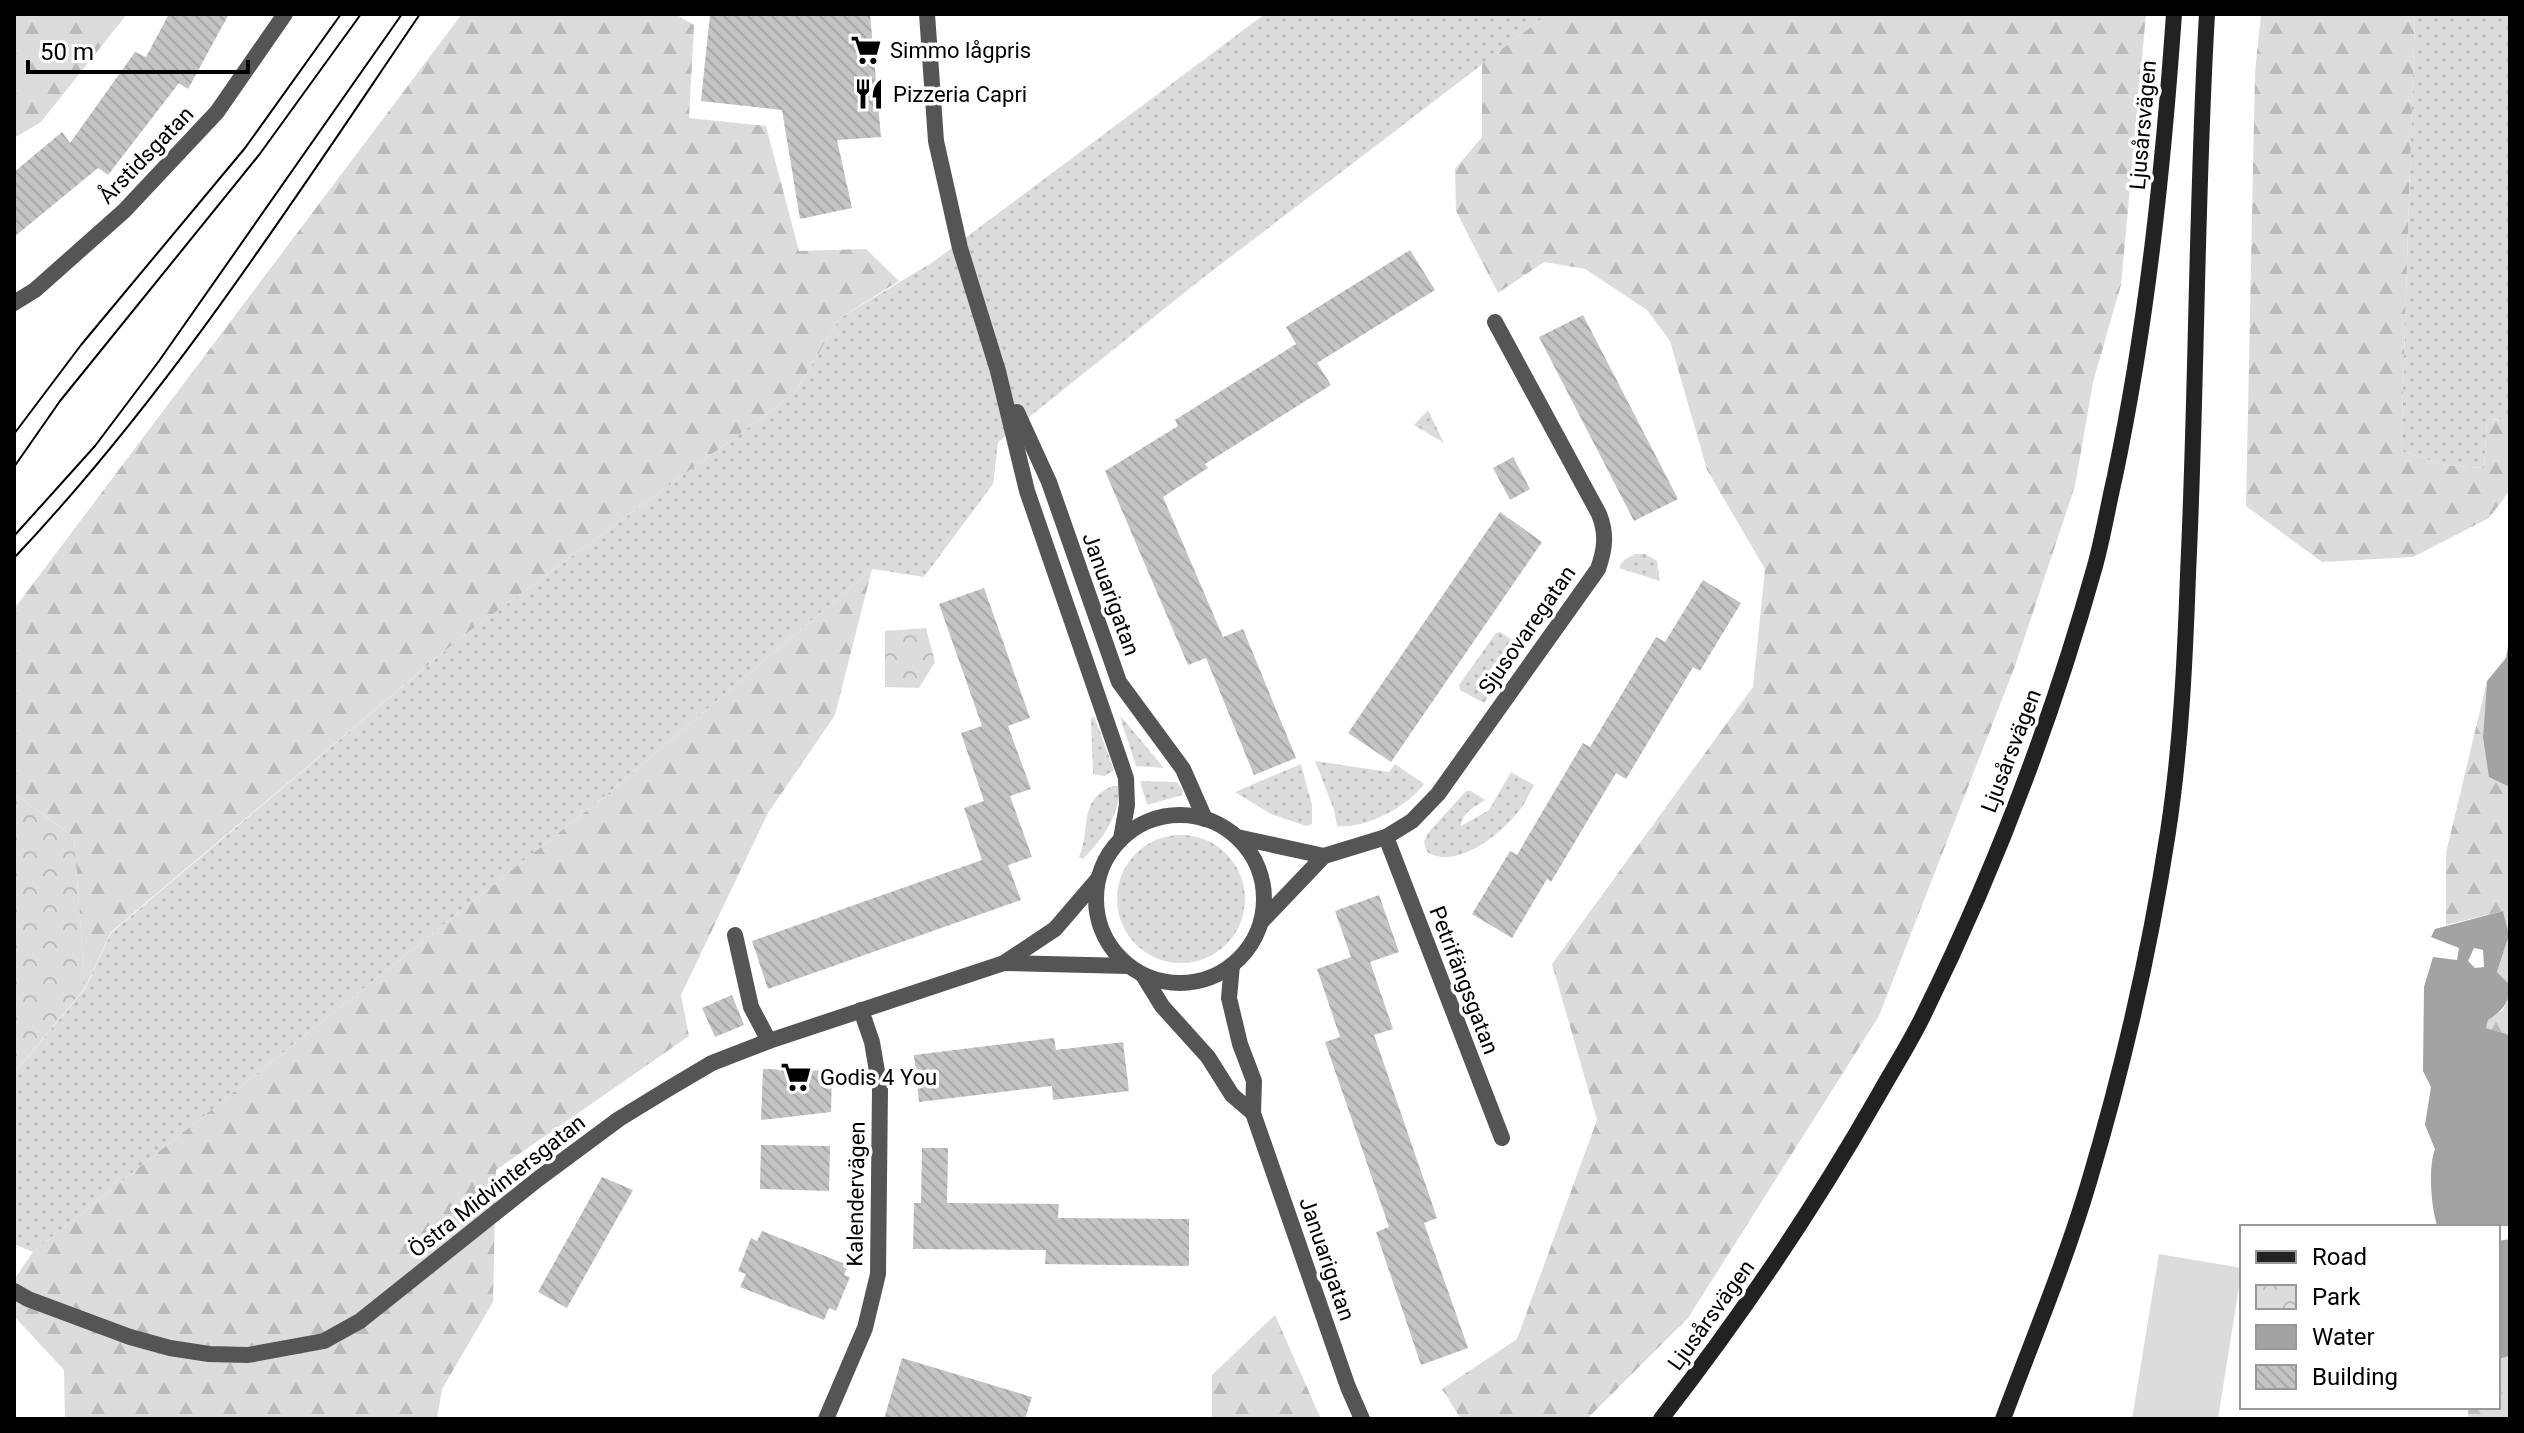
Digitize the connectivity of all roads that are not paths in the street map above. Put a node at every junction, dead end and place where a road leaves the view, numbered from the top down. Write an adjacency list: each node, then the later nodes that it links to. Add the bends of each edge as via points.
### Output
1 (285, 14): 5 (street, Årstidsgatan, via 207,123 124,211)
2 (927, 14): 7 (street, Januarigatan, via 936,141 960,248)
3 (2174, 14): 27 (main road, Ljusårsvägen, via 2164,150 2132,395 2096,563 2053,705 1979,896 1922,1018 1820,1196)
4 (2207, 14): 28 (main road, via 2187,613 2169,830 2100,1141)
5 (14, 303)
6 (1495, 322): 10 (street, Sjusovaregatan, via 1599,514 1604,553 1598,569 1438,794 1412,821)
7 (998, 371): 8 (street, Januarigatan, via 1049,482 1119,682 1183,769); 11 (street, Januarigatan, via 1027,491 1126,778)
8 (1205, 819): 9 (street); 11 (street, via 1161,817)
9 (1237, 837): 12 (street, Sjusovaregatan); 14 (street, via 1261,876)
10 (1386, 837): 12 (street, Sjusovaregatan); 23 (street, Petrifängsgatan)
11 (1121, 839): 13 (street)
12 (1324, 856): 14 (street, Sjusovaregatan)
13 (1098, 879): 16 (street, Östra Midvintersgatan, via 1055,929); 18 (street, via 1100,927)
14 (1261, 922): 17 (street, via 1253,942)
15 (735, 935): 21 (street, via 751,1007)
16 (1004, 963): 18 (street, Östra Midvintersgatan); 20 (street, Östra Midvintersgatan)
17 (1232, 965): 19 (street, via 1189,983); 22 (street, Januarigatan, via 1229,998 1254,1081)
18 (1128, 966): 19 (street)
19 (1143, 975): 22 (street, Januarigatan, via 1232,1095)
20 (861, 1010): 21 (street, Östra Midvintersgatan); 25 (street, Kalendervägen, via 880,1089 878,1274 865,1328)
21 (769, 1041): 24 (street, Östra Midvintersgatan, via 712,1063 619,1119 360,1321 324,1341 248,1355 170,1348)
22 (1253, 1113): 26 (street, Januarigatan)
23 (1502, 1138)
24 (14, 1291)
25 (826, 1419)
26 (1362, 1419)
27 (1661, 1419)
28 (2003, 1419)

